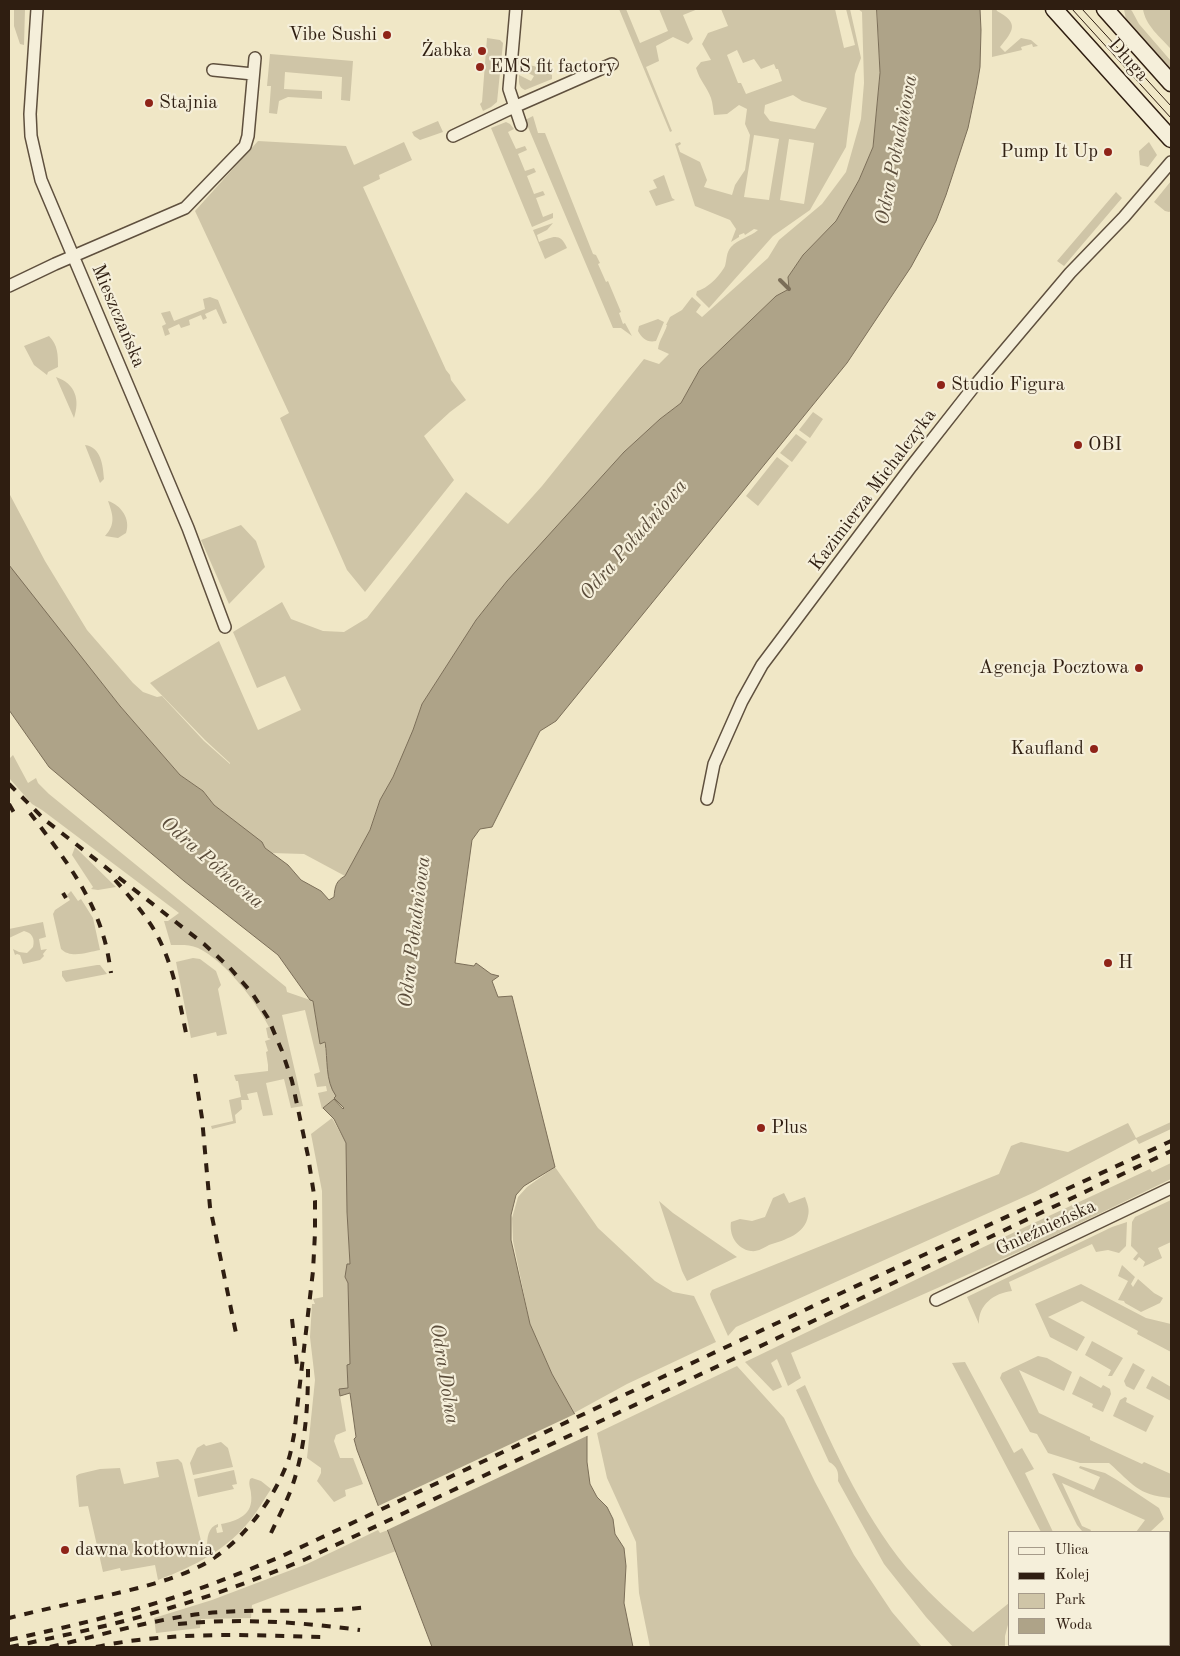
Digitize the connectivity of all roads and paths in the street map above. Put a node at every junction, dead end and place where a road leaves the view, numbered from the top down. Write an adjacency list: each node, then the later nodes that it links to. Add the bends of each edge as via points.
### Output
1 (37, 9): 15 (street, Mieszczańska, via 31,136 41,180)
2 (516, 9): 10 (street, via 509,89)
3 (1054, 9): 13 (street, Długa)
4 (1110, 10): 9 (street, Długa)
5 (255, 58): 8 (street)
6 (612, 64): 10 (street)
7 (213, 70): 8 (street)
8 (254, 74): 15 (street, via 246,146 185,208)
9 (1171, 83)
10 (514, 107): 11 (street); 12 (street)
11 (521, 125)
12 (453, 136)
13 (1171, 138)
14 (1171, 162): 18 (street, Kazimierza Michalczyka, via 1070,273 972,389 766,660 742,701 714,764)
15 (73, 256): 16 (street); 17 (street, Mieszczańska, via 188,528)
16 (9, 286)
17 (224, 627)
18 (707, 799)
19 (1171, 1188): 20 (street, Gnieźnieńska)
20 (936, 1300)

